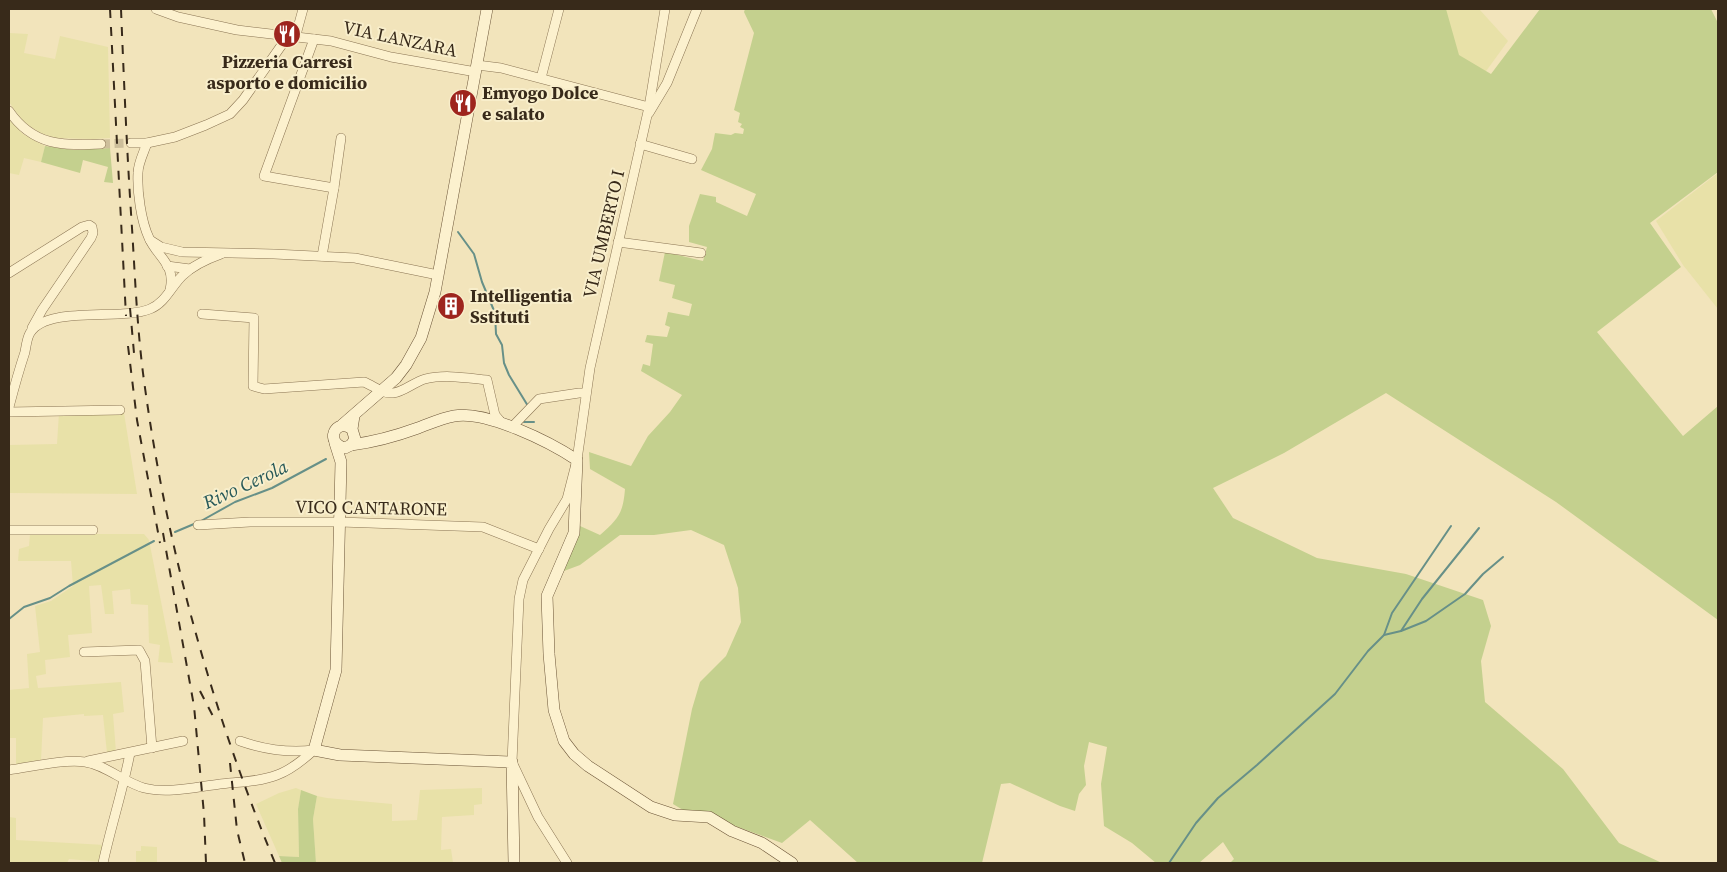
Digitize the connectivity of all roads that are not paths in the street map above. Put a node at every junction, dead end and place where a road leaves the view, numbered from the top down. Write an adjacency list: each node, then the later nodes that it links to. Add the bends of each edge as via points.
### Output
1 (156, 9): 7 (street, VIA LANZARA, via 237,30)
2 (303, 9): 7 (street, via 297,31)
3 (487, 9): 9 (street)
4 (559, 9): 10 (street)
5 (665, 9): 11 (street, VIA UMBERTO I)
6 (697, 9): 13 (street, via 667,83)
7 (288, 36): 8 (street, VIA LANZARA); 16 (street, via 230,114 175,137)
8 (314, 39): 9 (street, VIA LANZARA, via 390,57); 20 (street, via 264,176)
9 (476, 68): 10 (street, VIA LANZARA, via 501,68); 30 (street)
10 (541, 78): 11 (street, VIA LANZARA)
11 (649, 107): 13 (street, VIA UMBERTO I)
12 (9, 111): 17 (street, via 31,134 42,139 71,145)
13 (646, 118): 18 (street, VIA UMBERTO I)
14 (341, 138): 20 (street)
15 (131, 143): 16 (street)
16 (147, 143): 21 (street, via 138,172 142,221)
17 (101, 144)
18 (640, 144): 19 (street); 22 (street, VIA UMBERTO I)
19 (692, 159)
20 (334, 188): 26 (street)
21 (150, 240): 23 (street, via 161,247); 27 (street)
22 (618, 242): 25 (street); 35 (street, VIA UMBERTO I)
23 (182, 252): 24 (street); 27 (street)
24 (221, 254): 26 (street); 28 (street)
25 (701, 254)
26 (322, 256): 30 (street, via 355,258)
27 (167, 266): 28 (street); 31 (street, via 172,279)
28 (190, 269): 31 (street)
29 (9, 273): 33 (street, via 82,226 92,227 91,238)
30 (438, 275): 34 (street, via 421,338 396,378)
31 (170, 290): 33 (street, via 150,309 60,317 46,320)
32 (202, 314): 34 (street, via 254,318 253,386 264,389 364,382)
33 (30, 333): 36 (street)
34 (380, 391): 39 (street, via 394,393 425,379 457,377 487,380 495,415); 41 (street, via 354,416)
35 (586, 393): 40 (street, via 539,399); 45 (street, VIA UMBERTO I)
36 (9, 407)
37 (120, 410): 38 (street)
38 (9, 412)
39 (501, 422): 40 (street); 43 (street, via 470,415 454,416)
40 (512, 427): 45 (street)
41 (350, 429): 42 (street, via 339,426 334,432); 43 (street); 44 (street, via 355,439)
42 (335, 443): 44 (street, via 341,447); 46 (street)
43 (366, 443): 44 (street)
44 (350, 446): 46 (street)
45 (577, 460): 51 (street, VIA UMBERTO I, via 567,499); 65 (street, via 574,533 547,596 554,710 564,741 588,766 651,808 675,815 709,817 732,832 762,843)
46 (341, 462): 47 (street)
47 (340, 522): 48 (street, VICO CANTARONE); 51 (street, VICO CANTARONE, via 483,527); 56 (street, via 336,670)
48 (198, 525)
49 (9, 530): 50 (street)
50 (93, 530)
51 (539, 549): 59 (street, VIA UMBERTO I, via 523,580 519,599)
52 (84, 652): 55 (street, via 139,650 145,661)
53 (184, 741): 55 (street)
54 (240, 741): 56 (street, via 257,747)
55 (152, 748): 57 (street)
56 (314, 750): 59 (street, via 340,755); 61 (street, via 292,768 261,780 159,790)
57 (130, 753): 58 (street); 61 (street)
58 (85, 762): 60 (street); 61 (street)
59 (512, 762): 63 (street); 64 (street, via 538,817)
60 (9, 770)
61 (125, 780): 62 (street)
62 (103, 863)
63 (514, 863)
64 (567, 863)
65 (792, 863)

